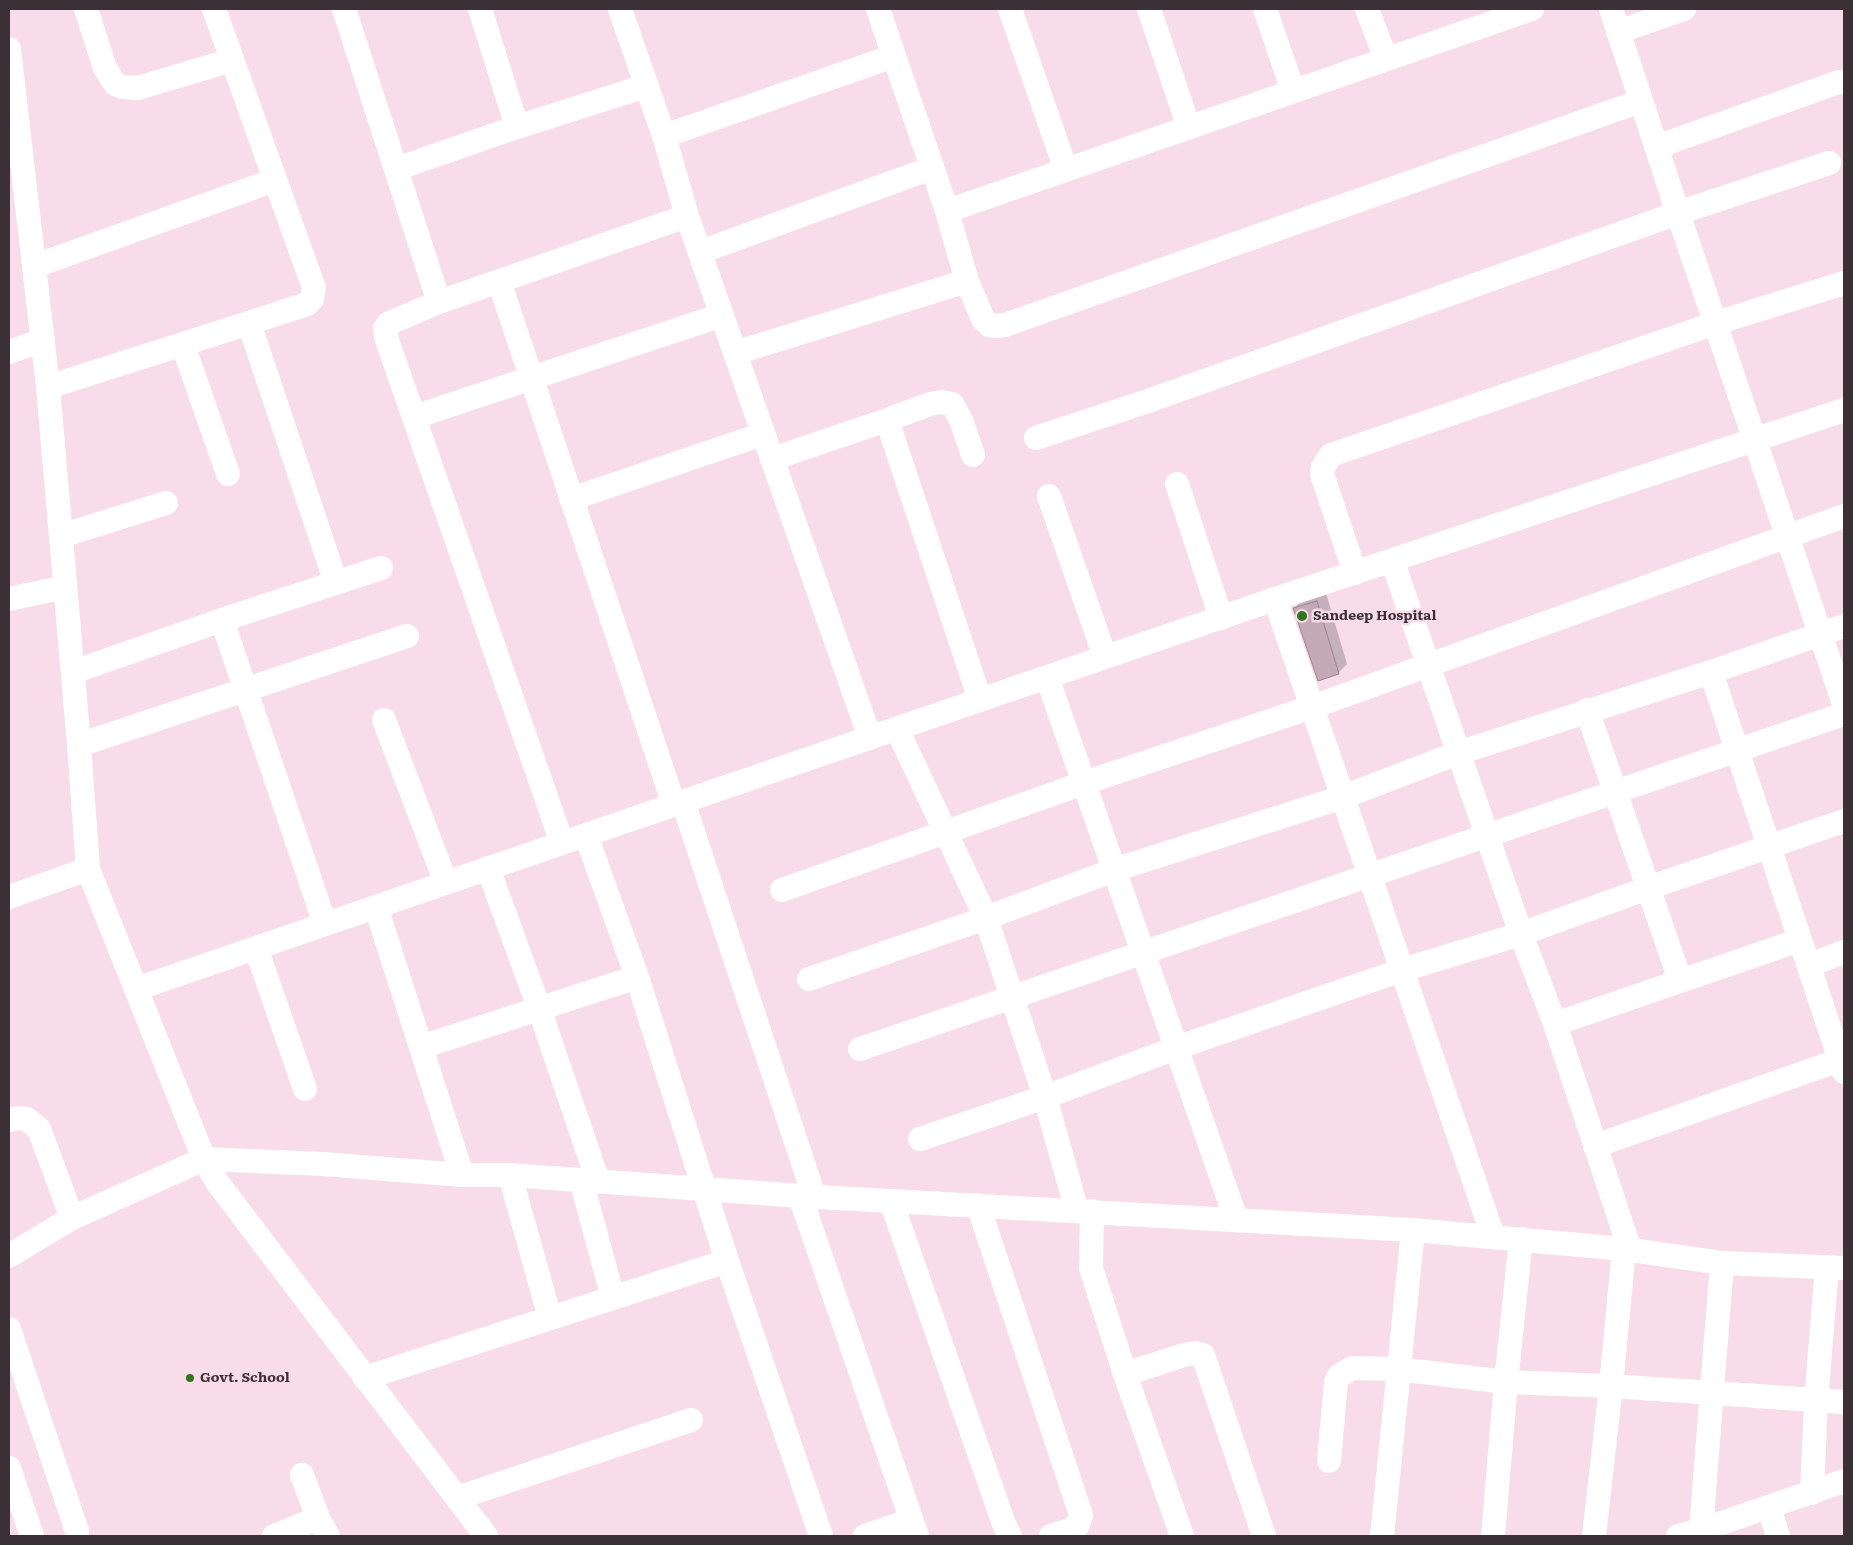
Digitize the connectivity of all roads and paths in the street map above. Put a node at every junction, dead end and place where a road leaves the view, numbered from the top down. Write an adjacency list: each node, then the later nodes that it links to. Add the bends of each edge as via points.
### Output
1 (86, 9): 17 (street, via 105,68 115,84 122,87 138,88)
2 (214, 9): 17 (street)
3 (344, 9): 29 (street)
4 (480, 9): 23 (street)
5 (878, 9): 16 (street)
6 (1010, 9): 31 (street)
7 (1150, 9): 24 (street)
8 (1264, 9): 21 (street)
9 (1368, 9): 18 (street)
10 (1532, 9): 18 (street)
11 (1611, 9): 14 (street)
12 (1684, 9): 14 (street)
13 (628, 11): 20 (street)
14 (1618, 32): 22 (street)
15 (9, 49): 30 (street)
16 (894, 56): 25 (street); 28 (street)
17 (232, 60): 32 (street)
18 (1386, 60): 21 (street)
19 (1839, 82): 26 (street)
20 (646, 86): 23 (street); 25 (street)
21 (1293, 91): 24 (street)
22 (1641, 101): 26 (street); 39 (street, via 1005,325 989,325 983,319)
23 (517, 127): 29 (street)
24 (1189, 128): 31 (street)
25 (664, 136): 35 (street)
26 (1656, 147): 34 (street)
27 (1829, 163): 34 (street)
28 (932, 168): 33 (street); 36 (street)
29 (396, 169): 41 (street)
30 (16, 170): 37 (street)
31 (1066, 170): 33 (street)
32 (275, 180): 37 (street); 43 (street, via 314,288 312,299 307,304)
33 (947, 211): 39 (street)
34 (1678, 214): 44 (street); 55 (street)
35 (687, 216): 36 (street); 38 (street)
36 (700, 252): 42 (street)
37 (35, 266): 45 (street)
38 (499, 281): 41 (street); 49 (street)
39 (967, 281): 48 (street)
40 (1844, 283): 44 (street)
41 (439, 302): 52 (street, via 388,324 385,329)
42 (722, 316): 48 (street); 49 (street)
43 (249, 323): 46 (street); 70 (street)
44 (1716, 324): 56 (street); 69 (street, via 1332,455 1322,474)
45 (43, 340): 47 (street); 50 (street)
46 (183, 345): 50 (street); 59 (street)
47 (9, 352)
48 (735, 353): 54 (street)
49 (531, 378): 52 (street); 62 (street)
50 (48, 387): 65 (street)
51 (1844, 410): 56 (street)
52 (414, 417): 104 (street)
53 (887, 420): 57 (street, via 930,404 952,404 962,420); 58 (street); 85 (street)
54 (763, 434): 58 (street); 62 (street)
55 (1036, 438)
56 (1755, 439): 66 (street); 67 (street)
57 (973, 455)
58 (772, 459): 92 (street)
59 (228, 474)
60 (1177, 484): 74 (street)
61 (1050, 496): 79 (street)
62 (571, 499): 99 (street)
63 (166, 503): 65 (street)
64 (1844, 516): 66 (street)
65 (61, 536): 71 (street)
66 (1788, 537): 77 (street); 80 (street)
67 (1392, 560): 69 (street); 80 (street)
68 (381, 568): 70 (street)
69 (1355, 573): 73 (street)
70 (336, 582): 75 (street)
71 (66, 587): 72 (street); 81 (street)
72 (9, 599)
73 (1275, 599): 74 (street); 87 (street)
74 (1221, 618): 79 (street)
75 (222, 620): 81 (street); 84 (street)
76 (1844, 626): 77 (street)
77 (1821, 634): 82 (street); 86 (street)
78 (407, 636): 84 (street)
79 (1105, 657): 83 (street)
80 (1428, 666): 87 (street); 95 (street)
81 (73, 672): 93 (street)
82 (1711, 672): 88 (street); 94 (street)
83 (1047, 677): 85 (street); 96 (street)
84 (244, 691): 93 (street); 116 (street)
85 (980, 700): 91 (street)
86 (1844, 704)
87 (1312, 707): 96 (street); 98 (street)
88 (1587, 710): 95 (street); 97 (street)
89 (1844, 714): 94 (street)
90 (384, 720): 110 (street)
91 (897, 729): 92 (street); 101 (street)
92 (870, 738): 99 (street)
93 (79, 745): 107 (street)
94 (1737, 750): 97 (street); 105 (street)
95 (1458, 753): 98 (street); 103 (street)
96 (1084, 783): 101 (street); 108 (street)
97 (1615, 792): 103 (street); 111 (street)
98 (1343, 797): 108 (street); 109 (street)
99 (678, 803): 102 (street); 145 (street)
100 (1844, 821): 105 (street)
101 (946, 833): 112 (street); 115 (street)
102 (586, 835): 104 (street); 124 (street)
103 (1487, 835): 109 (street); 117 (street)
104 (562, 843): 106 (street)
105 (1769, 846): 111 (street); 118 (street)
106 (488, 868): 110 (street); 129 (street)
107 (88, 869): 113 (street); 127 (street)
108 (1114, 870): 115 (street); 120 (street)
109 (1370, 875): 120 (street); 123 (street)
110 (446, 883): 114 (street)
111 (1648, 888): 117 (street); 126 (street)
112 (782, 890)
113 (9, 897)
114 (376, 907): 116 (street); 131 (street)
115 (986, 918): 125 (street); 128 (street)
116 (325, 924): 119 (street)
117 (1521, 934): 123 (street); 130 (street)
118 (1800, 940): 122 (street); 126 (street)
119 (256, 948): 127 (street); 135 (street)
120 (1143, 952): 128 (street); 132 (street)
121 (1844, 952): 122 (street)
122 (1809, 965): 134 (street)
123 (1402, 970): 132 (street); 152 (street)
124 (637, 976): 129 (street); 144 (street)
125 (809, 979)
126 (1680, 980): 130 (street)
127 (136, 989): 140 (street)
128 (1012, 997): 133 (street); 136 (street)
129 (539, 1008): 131 (street); 143 (street)
130 (1555, 1024): 139 (street)
131 (421, 1047): 141 (street)
132 (1176, 1048): 136 (street); 150 (street)
133 (860, 1049)
134 (1842, 1066): 139 (street)
135 (305, 1089)
136 (1046, 1097): 138 (street); 148 (street)
137 (9, 1120): 149 (street, via 27,1119 39,1129)
138 (920, 1139)
139 (1596, 1146): 154 (street)
140 (204, 1159): 141 (street); 149 (street); 164 (street, via 217,1182)
141 (462, 1175): 142 (street)
142 (510, 1175): 143 (street); 160 (street)
143 (589, 1180): 144 (street); 159 (street)
144 (704, 1188): 145 (street); 156 (street)
145 (807, 1196): 146 (street); 179 (street)
146 (891, 1201): 147 (street); 187 (street)
147 (978, 1205): 148 (street); 188 (street, via 1081,1515 1078,1525)
148 (1085, 1211): 150 (street); 163 (street, via 1091,1268)
149 (72, 1218): 155 (street)
150 (1236, 1220): 151 (street)
151 (1412, 1230): 152 (street); 162 (street)
152 (1493, 1236): 153 (street)
153 (1520, 1238): 154 (street); 165 (street)
154 (1627, 1250): 157 (street); 166 (street)
155 (9, 1256)
156 (727, 1262): 159 (street); 185 (street)
157 (1722, 1263): 158 (street); 167 (street)
158 (1835, 1267): 168 (street)
159 (613, 1298): 160 (street)
160 (550, 1318): 164 (street)
161 (9, 1329): 180 (street)
162 (1398, 1369): 165 (street); 171 (street, via 1352,1368 1339,1376); 191 (street)
163 (1125, 1374): 189 (street); 190 (street, via 1184,1355 1203,1355)
164 (365, 1378): 176 (street)
165 (1506, 1382): 166 (street); 192 (street)
166 (1611, 1386): 167 (street); 193 (street)
167 (1712, 1393): 168 (street); 181 (street)
168 (1816, 1400): 169 (street); 175 (street)
169 (1844, 1402)
170 (691, 1420): 176 (street)
171 (1329, 1461)
172 (9, 1468): 182 (street)
173 (302, 1475): 178 (street)
174 (1844, 1482): 175 (street)
175 (1812, 1493): 177 (street)
176 (457, 1498): 184 (street)
177 (1769, 1508): 181 (street); 194 (street)
178 (323, 1527): 183 (street)
179 (914, 1528): 186 (street)
180 (77, 1531)
181 (1686, 1534)
182 (32, 1536)
183 (274, 1536)
184 (486, 1536)
185 (821, 1536)
186 (865, 1536)
187 (1010, 1536)
188 (1051, 1536)
189 (1182, 1536)
190 (1264, 1536)
191 (1382, 1536)
192 (1493, 1536)
193 (1594, 1536)
194 (1778, 1536)

